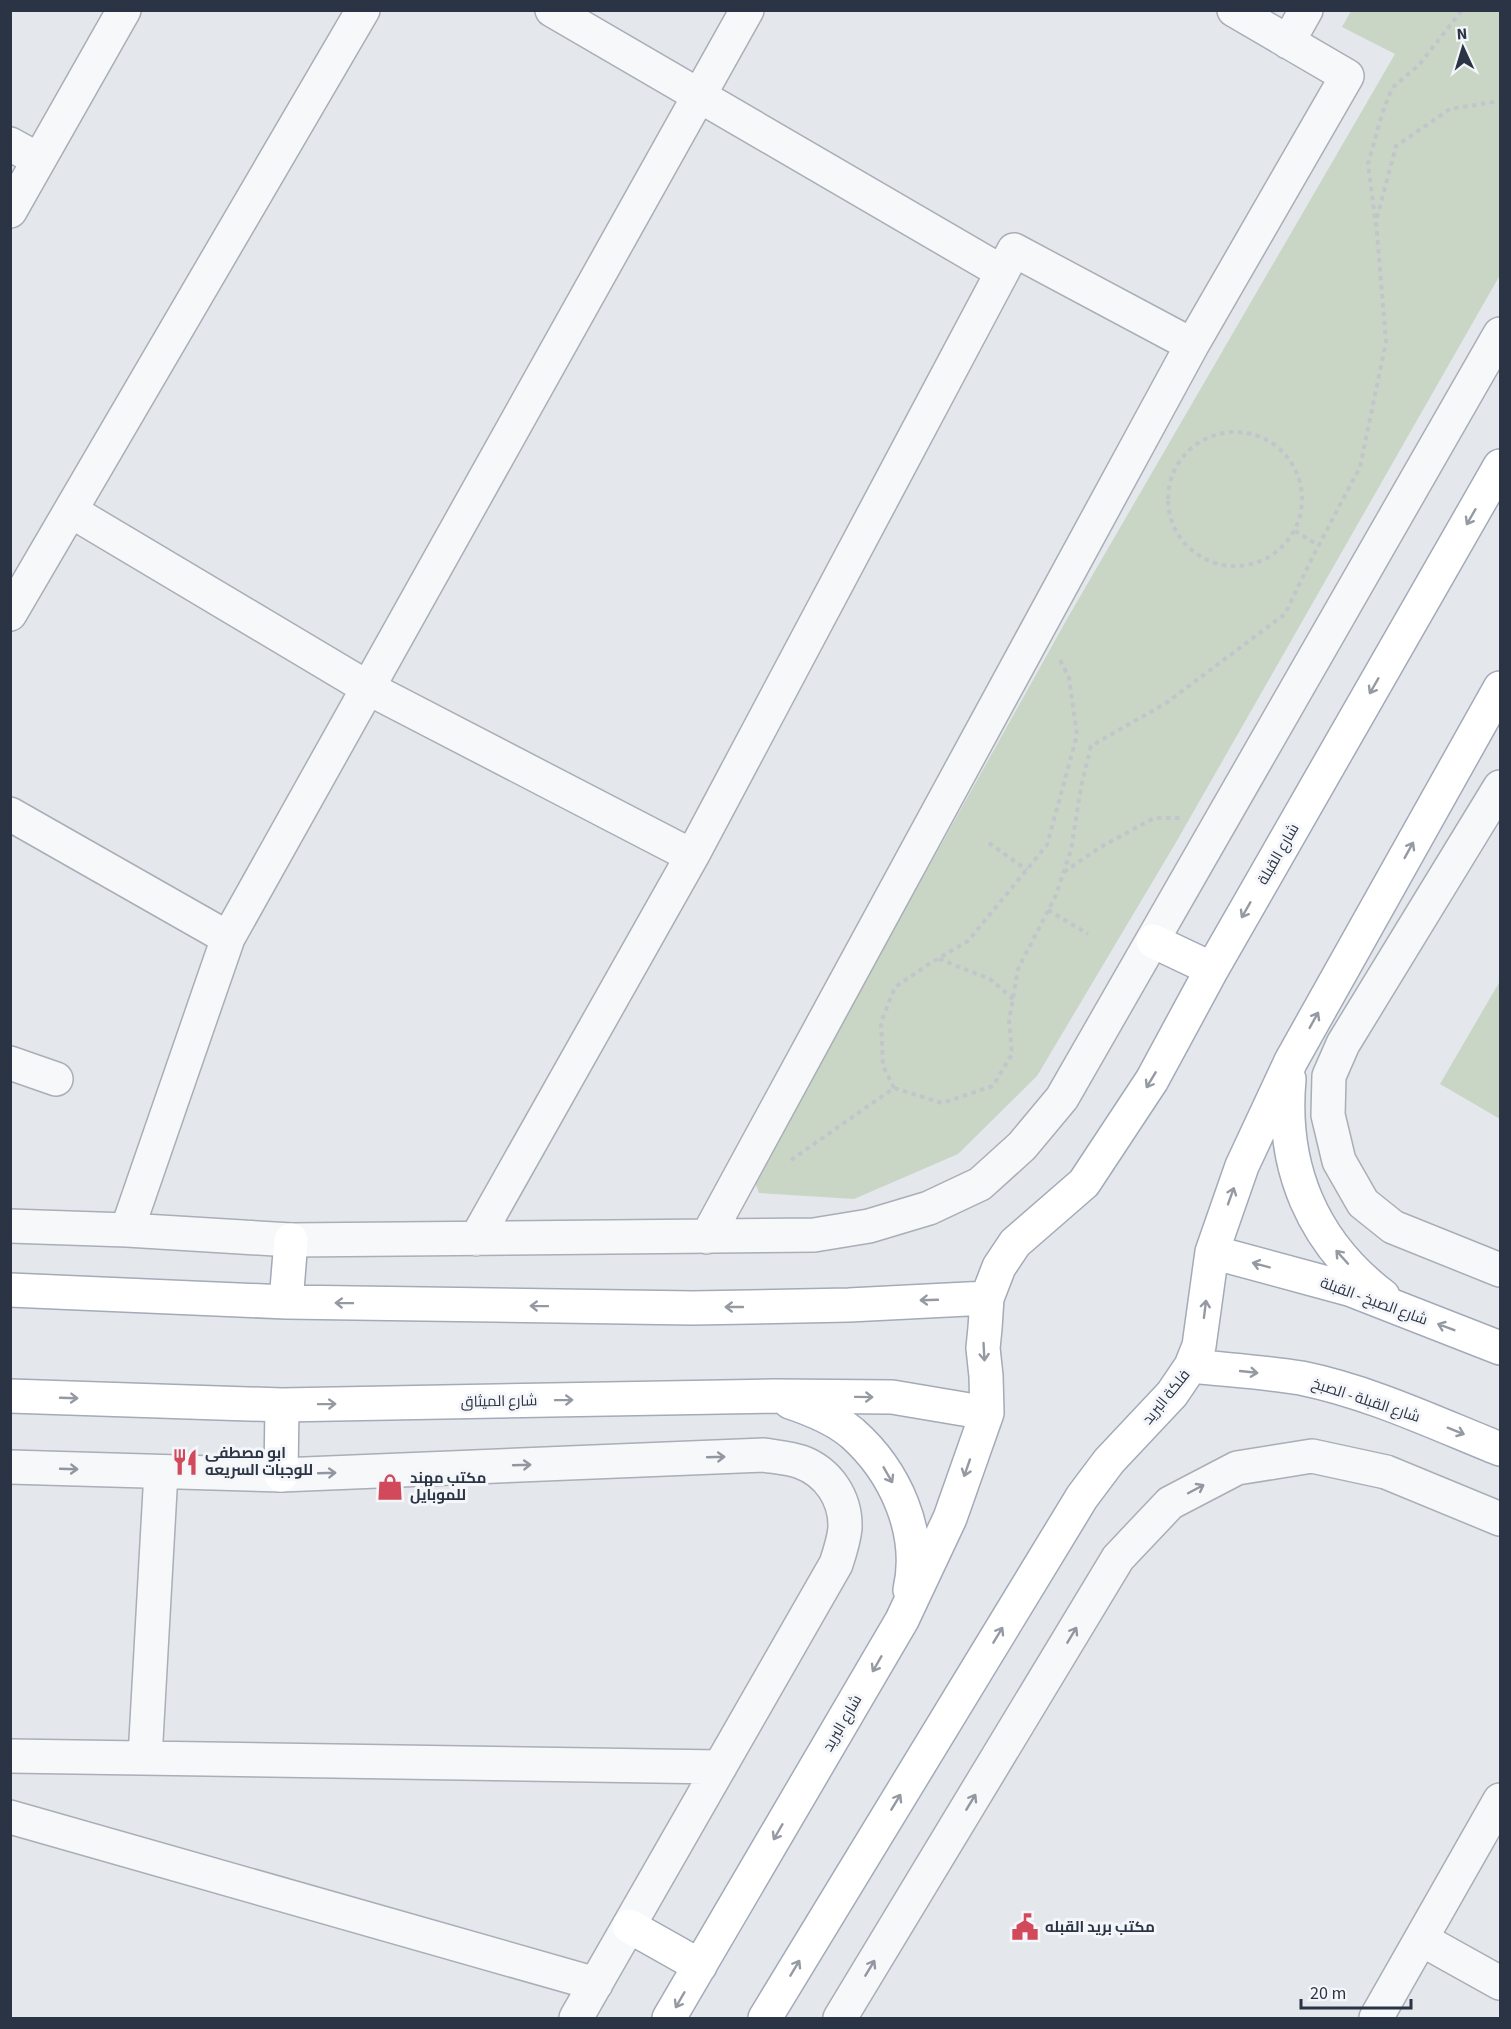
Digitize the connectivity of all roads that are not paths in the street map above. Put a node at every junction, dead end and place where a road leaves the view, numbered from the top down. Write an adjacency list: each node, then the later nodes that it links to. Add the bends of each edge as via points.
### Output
1 (124, 10): 10 (street)
2 (363, 10): 16 (street)
3 (552, 10): 8 (street)
4 (747, 10): 8 (street)
5 (1234, 10): 7 (street)
6 (1306, 10): 7 (street)
7 (1288, 42): 14 (street, via 1347,76)
8 (699, 96): 12 (street); 18 (street)
9 (10, 144): 10 (street)
10 (39, 160): 11 (street)
11 (10, 212)
12 (1002, 272): 14 (street, via 1014,250); 22 (street)
13 (1500, 334): 24 (street)
14 (1192, 345): 31 (street)
15 (1500, 466): 25 (main road, شارع القبلة, one-way to 25)
16 (71, 511): 17 (street); 18 (street)
17 (10, 614)
18 (368, 688): 22 (street); 23 (street)
19 (1500, 688): 26 (main road, one-way to 19)
20 (1500, 787): 35 (street, via 1343,1044 1329,1076 1328,1115 1339,1161 1363,1203 1393,1227)
21 (10, 814): 23 (street)
22 (692, 856): 32 (street)
23 (228, 938): 30 (street)
24 (1153, 940): 25 (main road); 31 (street, via 1062,1098 1022,1146 980,1184 929,1208 868,1226 814,1235)
25 (1212, 969): 37 (main road, شارع القبلة, one-way to 37, via 1152,1080 1084,1183 1015,1243 999,1267)
26 (1291, 1061): 34 (main road, one-way to 26, via 1242,1166); 39 (main road, one-way to 26, via 1362,1280 1330,1244 1307,1202 1292,1157 1286,1109)
27 (10, 1063): 28 (street)
28 (56, 1079)
29 (10, 1226): 30 (street)
30 (127, 1230): 33 (street)
31 (707, 1237): 32 (street)
32 (476, 1239): 33 (street)
33 (291, 1240): 38 (main road)
34 (1212, 1251): 39 (main road, شارع الصبخ - القبلة, one-way to 34, via 1349,1289); 41 (main road, فلكة البريد, one-way to 34, via 1199,1346)
35 (1500, 1270)
36 (10, 1290): 38 (main road)
37 (987, 1298): 38 (main road, one-way to 38, via 693,1308); 45 (main road, one-way to 45, via 983,1348)
38 (286, 1302)
39 (1401, 1310): 40 (main road, شارع الصبخ - القبلة, one-way to 39)
40 (1500, 1348)
41 (1191, 1366): 46 (main road, شارع القبلة - الصبخ, one-way to 46, via 1300,1378 1343,1389); 64 (main road, فلكة البريد, one-way to 41, via 1082,1497 1109,1461 1172,1395)
42 (10, 1396): 44 (main road, شارع الميثاق, one-way to 44)
43 (774, 1396): 44 (main road, شارع الميثاق, one-way to 43); 45 (main road, شارع الميثاق, one-way to 45, via 892,1397); 51 (main road, one-way to 51, via 814,1410 850,1432 880,1461 901,1497 912,1538 912,1579)
44 (282, 1404): 49 (main road)
45 (987, 1413): 51 (main road, شارع البريد, one-way to 51, via 950,1518)
46 (1500, 1449)
47 (10, 1467): 48 (street, one-way to 48)
48 (161, 1472): 49 (street); 53 (street)
49 (281, 1475): 54 (street, one-way to 54, via 764,1455 814,1467 828,1479 843,1510 845,1527 836,1564)
50 (1500, 1519): 65 (street, one-way to 50, via 1118,1558 1170,1503 1237,1468 1312,1456 1386,1472)
51 (902, 1620): 59 (main road, شارع البريد, one-way to 59)
52 (10, 1756): 53 (street)
53 (145, 1758): 54 (street)
54 (720, 1767): 57 (street)
55 (1500, 1800): 58 (street)
56 (10, 1817): 60 (street)
57 (629, 1926): 59 (main road); 60 (street)
58 (1421, 1939): 61 (street); 66 (street)
59 (700, 1966): 63 (main road, شارع البريد, one-way to 63)
60 (596, 1983): 62 (street)
61 (1500, 1983)
62 (576, 2019)
63 (669, 2019)
64 (765, 2019)
65 (840, 2019)
66 (1376, 2019)

